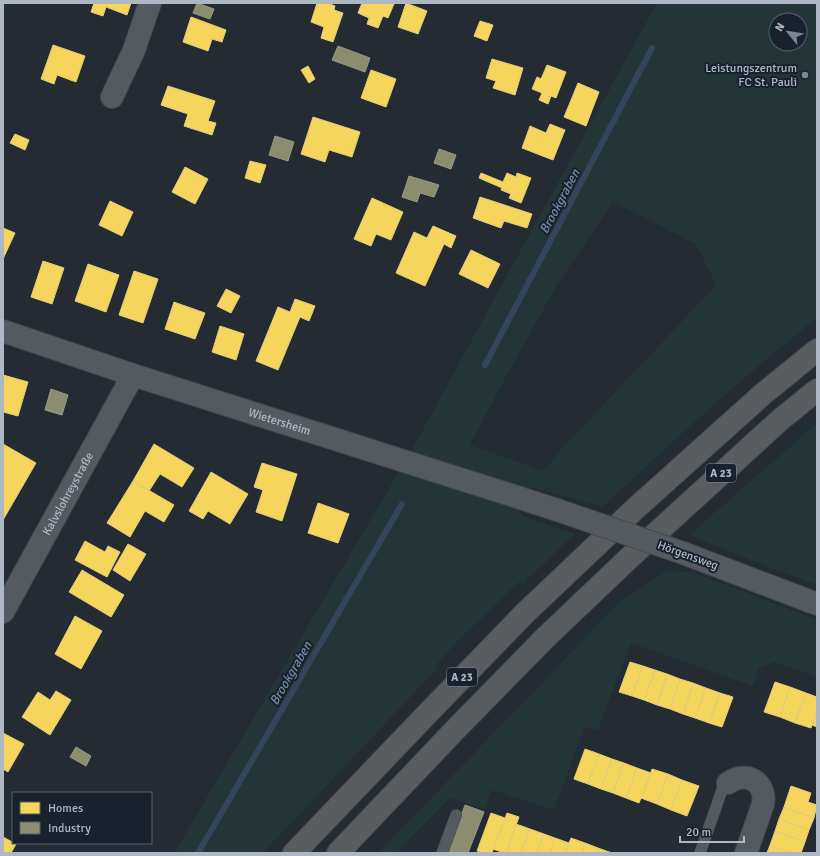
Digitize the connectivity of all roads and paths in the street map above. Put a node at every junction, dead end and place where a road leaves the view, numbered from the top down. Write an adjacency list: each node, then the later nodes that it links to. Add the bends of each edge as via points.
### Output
1 (150, 3): 2 (street, via 134,50)
2 (112, 97)
3 (3, 331): 5 (street, Wietersheim)
4 (817, 350): 12 (highway, A 23, via 763,394 636,508 525,613)
5 (134, 375): 7 (street, Wietersheim); 9 (street, Kalvslohreystraße)
6 (817, 390): 13 (highway, A 23, via 780,420 544,638)
7 (557, 510): 8 (street, Hörgensweg, bridge, via 683,553)
8 (817, 604)
9 (3, 612)
10 (728, 783): 15 (lane, via 722,790); 16 (street, via 737,778 751,779 759,785 764,797)
11 (456, 816): 14 (lane)
12 (294, 853)
13 (338, 853)
14 (442, 853)
15 (700, 853)
16 (746, 853)

